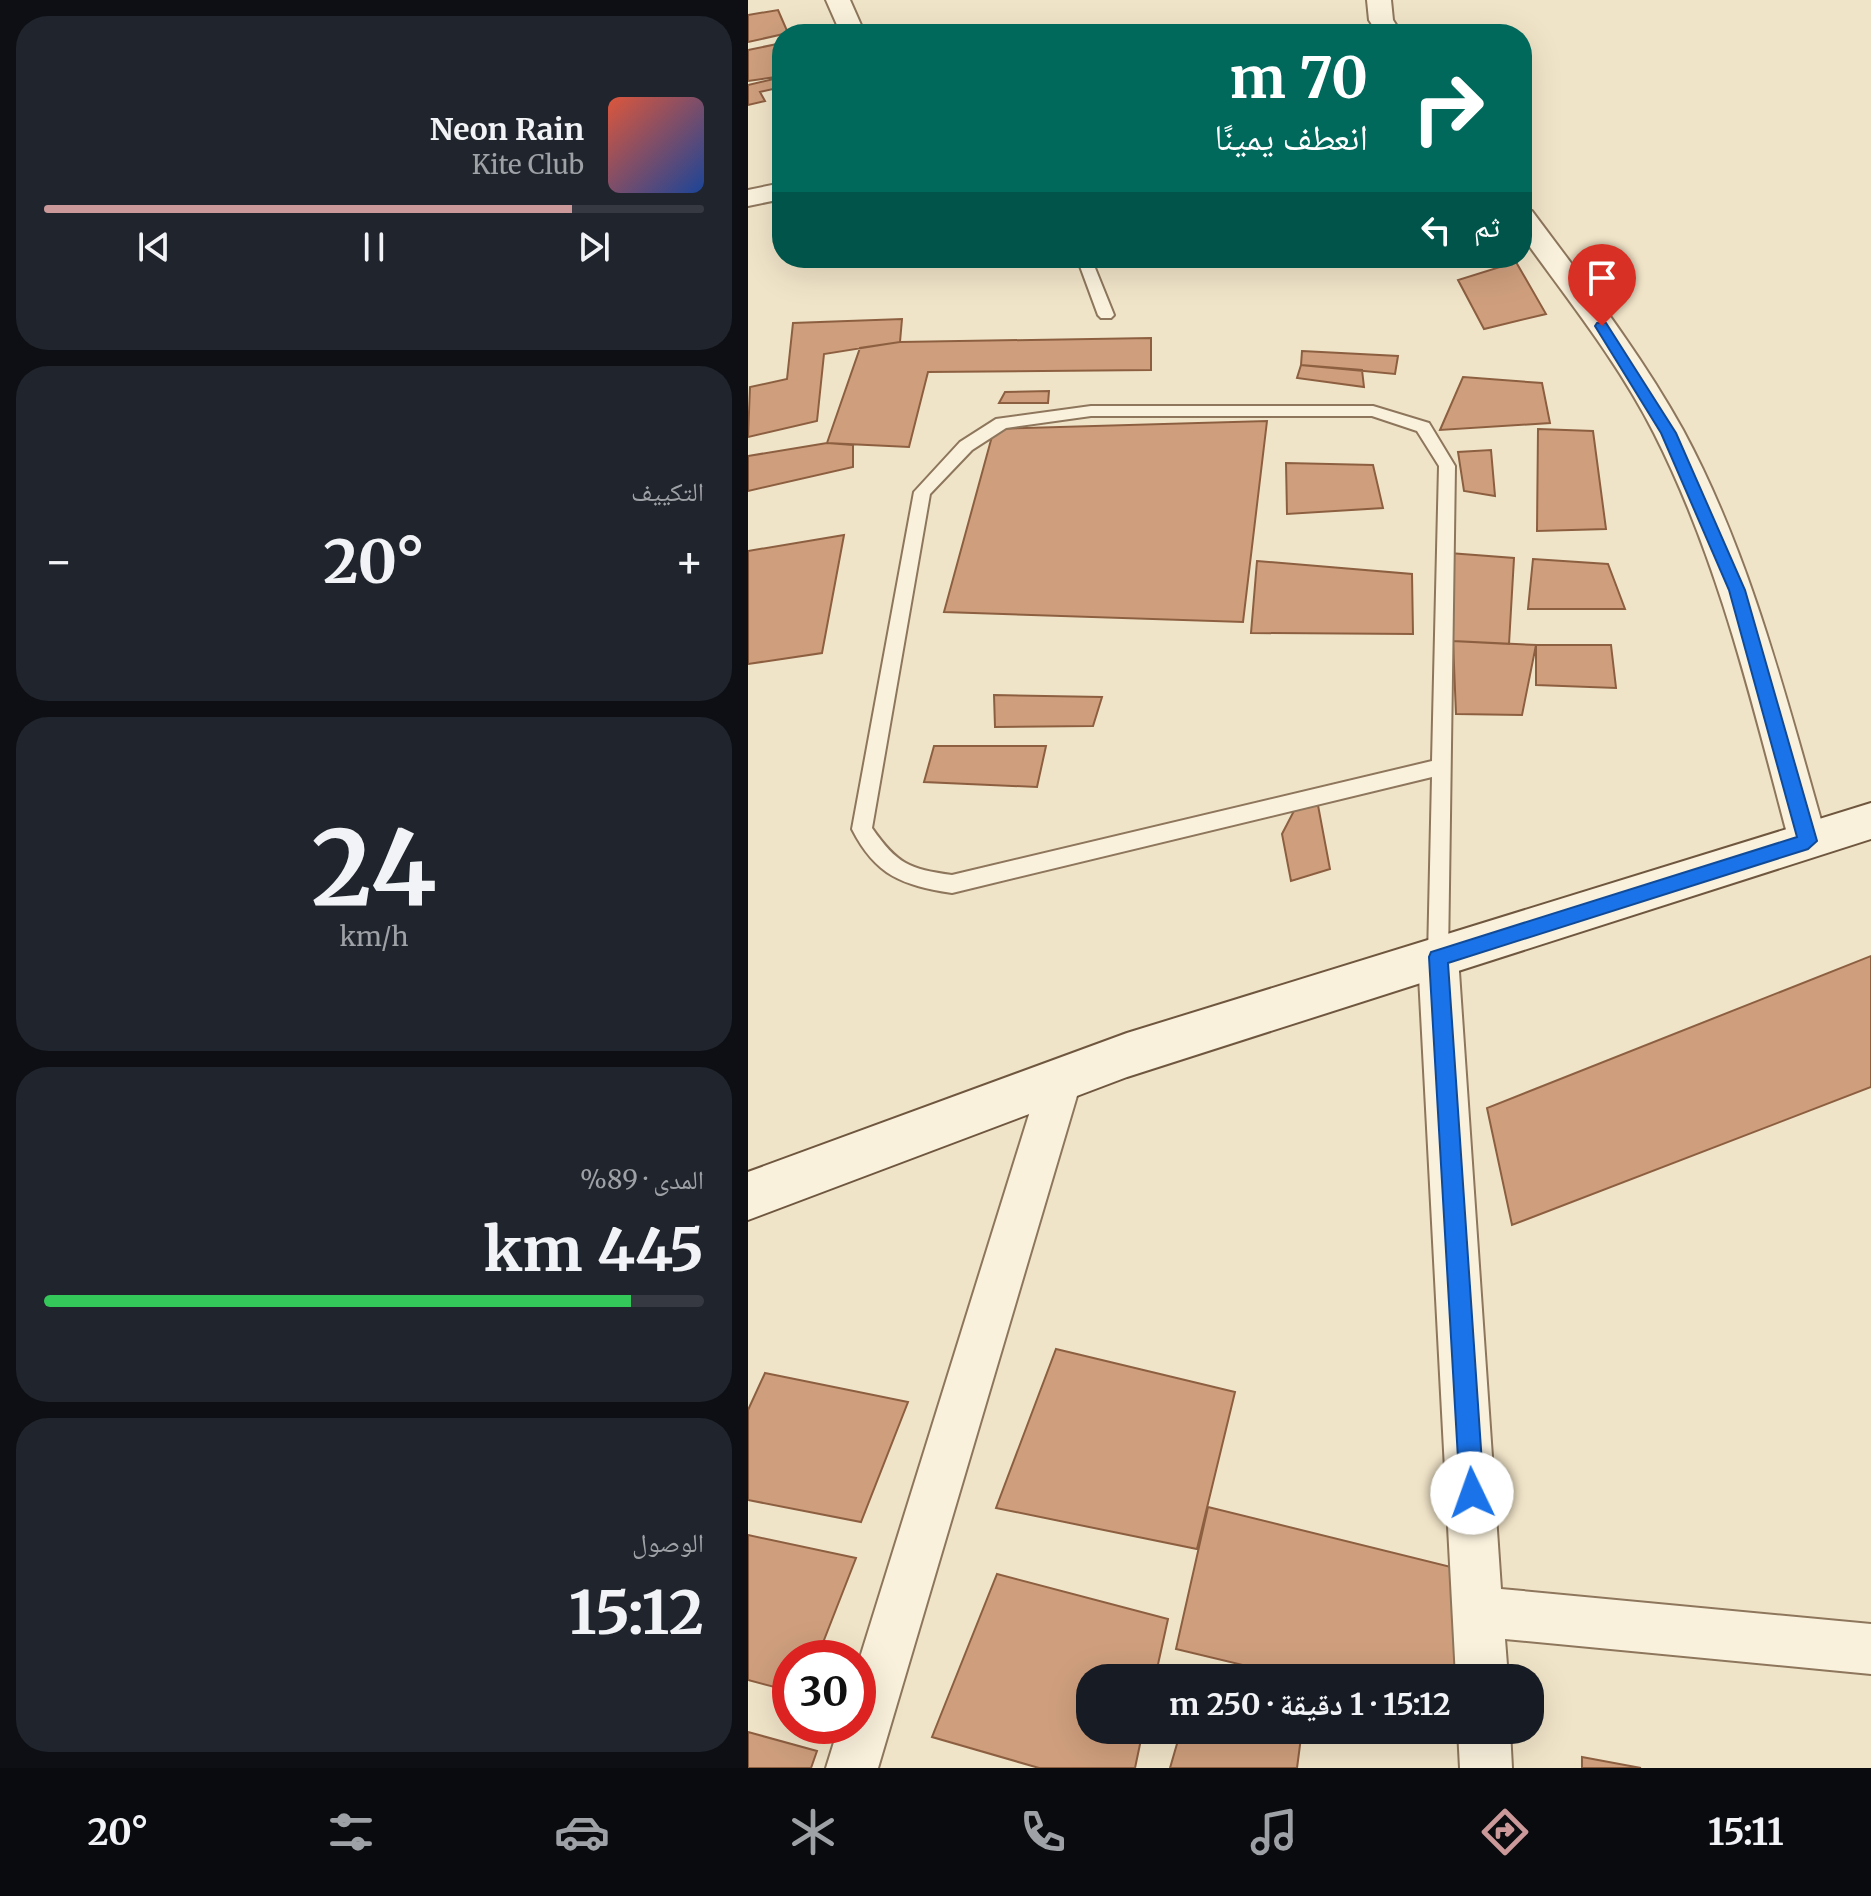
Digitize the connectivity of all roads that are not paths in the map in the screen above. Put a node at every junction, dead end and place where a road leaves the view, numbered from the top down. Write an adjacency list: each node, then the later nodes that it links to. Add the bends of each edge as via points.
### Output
1 (838, 0): 3 (street)
2 (1379, 0): 4 (street)
3 (849, 24)
4 (1384, 24)
5 (772, 193): 6 (street)
6 (748, 198)
7 (1532, 231): 12 (street, via 1617,348 1669,433 1737,590)
8 (1088, 268): 9 (lane)
9 (1106, 315)
10 (1440, 767): 10 (lane, via 952,884 903,877 885,864 862,829 922,492 966,446 1002,423 1091,411 1373,411 1423,427 1447,466); 13 (lane)
11 (1871, 821): 12 (street)
12 (1808, 841): 13 (street)
13 (1438, 957): 14 (street); 16 (street)
14 (1061, 1079): 15 (street); 20 (street)
15 (748, 1196)
16 (1479, 1612): 17 (street); 18 (street)
17 (1871, 1649)
18 (1481, 1664)
19 (1485, 1744): 21 (street)
20 (852, 1768)
21 (1486, 1768)

